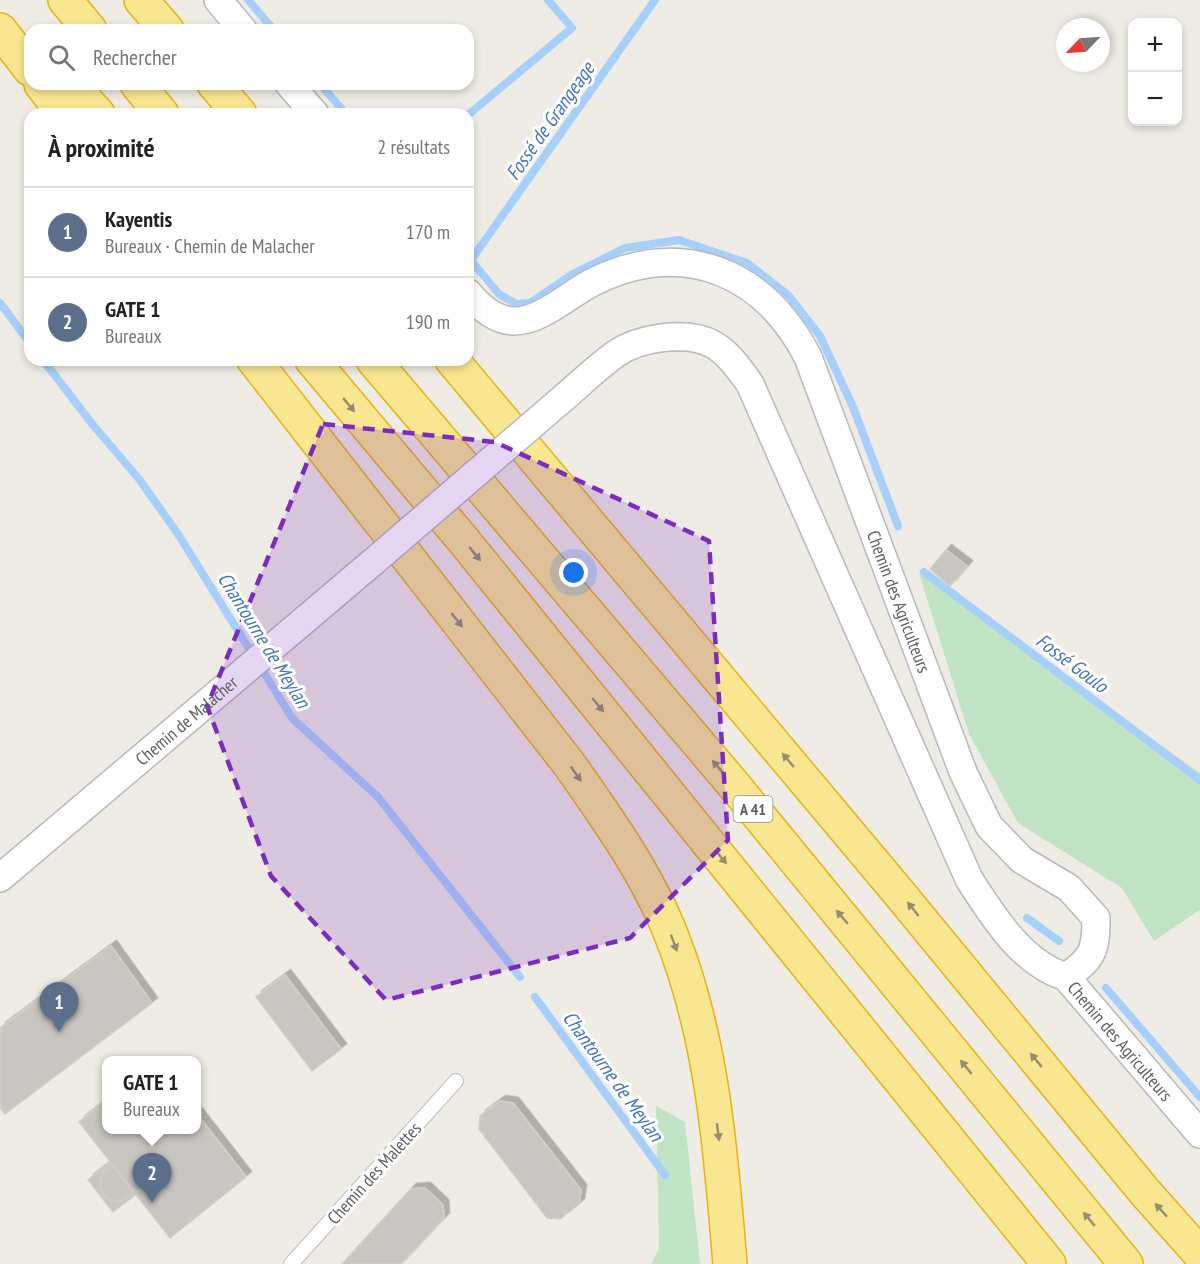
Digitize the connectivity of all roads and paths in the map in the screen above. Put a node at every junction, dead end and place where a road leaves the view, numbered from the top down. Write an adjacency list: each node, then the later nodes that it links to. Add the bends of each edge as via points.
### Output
1 (65, 0): 5 (highway)
2 (141, 0): 6 (highway)
3 (218, 0): 7 (street)
4 (0, 6): 9 (highway)
5 (85, 24)
6 (162, 24)
7 (238, 24)
8 (0, 30): 10 (highway)
9 (24, 32)
10 (24, 61)
11 (46, 90): 16 (highway)
12 (76, 90): 17 (highway)
13 (142, 90): 18 (highway)
14 (219, 90): 19 (highway)
15 (295, 90): 20 (street)
16 (59, 108)
17 (93, 108)
18 (157, 108)
19 (235, 108)
20 (310, 108)
21 (474, 300): 27 (street, Chemin des Agriculteurs, via 482,309 512,321 532,317 628,267 665,262 698,265 730,276 758,292 782,314 808,357 963,772 989,826 1022,860 1069,888 1096,918 1096,947)
22 (259, 366): 32 (highway, one-way to 32, via 569,764 603,811 652,896 672,936 704,1047 717,1124)
23 (317, 366): 33 (highway, one-way to 33)
24 (378, 366): 34 (highway, A 41, one-way to 24, via 740,793)
25 (457, 366): 30 (highway, one-way to 25)
26 (0, 878): 27 (street, Chemin de Malacher, bridge, via 618,352 648,340 699,337 718,346 750,384 969,879 1010,937 1051,973)
27 (1066, 977): 29 (street, Chemin des Agriculteurs)
28 (456, 1081): 31 (lane, Chemin des Malettes)
29 (1200, 1134)
30 (1200, 1254)
31 (291, 1264)
32 (730, 1264)
33 (1049, 1264)
34 (1126, 1264)

